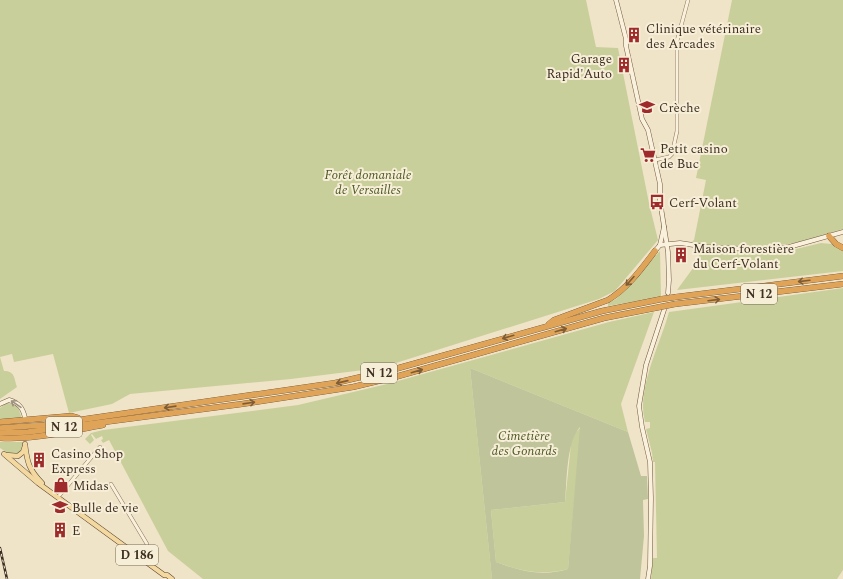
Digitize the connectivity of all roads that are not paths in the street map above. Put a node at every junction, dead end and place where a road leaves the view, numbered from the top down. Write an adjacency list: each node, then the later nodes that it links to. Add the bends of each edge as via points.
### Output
1 (616, 0): 3 (main road, via 642,119 648,130)
2 (688, 0): 3 (street, via 677,41 677,131 672,154)
3 (655, 160): 4 (main road)
4 (665, 227): 7 (main road); 8 (main road, via 662,230)
5 (843, 232): 6 (main road)
6 (829, 236): 7 (main road, via 767,250); 9 (highway)
7 (667, 244): 8 (main road); 13 (main road)
8 (660, 245): 10 (main road)
9 (843, 248)
10 (655, 251): 15 (highway, one-way to 15, via 616,295 554,320)
11 (843, 276): 15 (highway, N 12, one-way to 15, bridge, via 662,299 602,311)
12 (843, 284): 14 (highway, N 12, one-way to 12, bridge, via 675,304)
13 (668, 293)
14 (662, 308): 19 (highway, N 12, one-way to 14, via 353,387 604,318); 34 (main road, via 646,365 639,406 650,462)
15 (546, 327): 18 (highway, N 12, one-way to 18, via 395,370 335,383)
16 (0, 404): 17 (main road, one-way to 16, via 17,403 9,400)
17 (25, 418)
18 (81, 419): 20 (highway, via 71,416); 21 (highway, N 12)
19 (128, 419): 22 (highway, N 12, via 28,432); 23 (highway, via 20,439)
20 (0, 422)
21 (0, 428)
22 (0, 433)
23 (0, 438)
24 (100, 447): 30 (street)
25 (2, 453): 26 (main road, D 186, via 21,455 25,444); 27 (main road, D 186)
26 (27, 460): 27 (main road, via 22,462); 29 (main road, D 186, via 32,472)
27 (21, 468): 29 (main road, D 186)
28 (111, 484): 31 (street, via 147,544)
29 (49, 490): 30 (main road, D 186)
30 (58, 497): 31 (main road, D 186)
31 (139, 557): 32 (main road, D 186)
32 (165, 577): 33 (main road, D 186, via 167,575)
33 (172, 579)
34 (648, 579)

